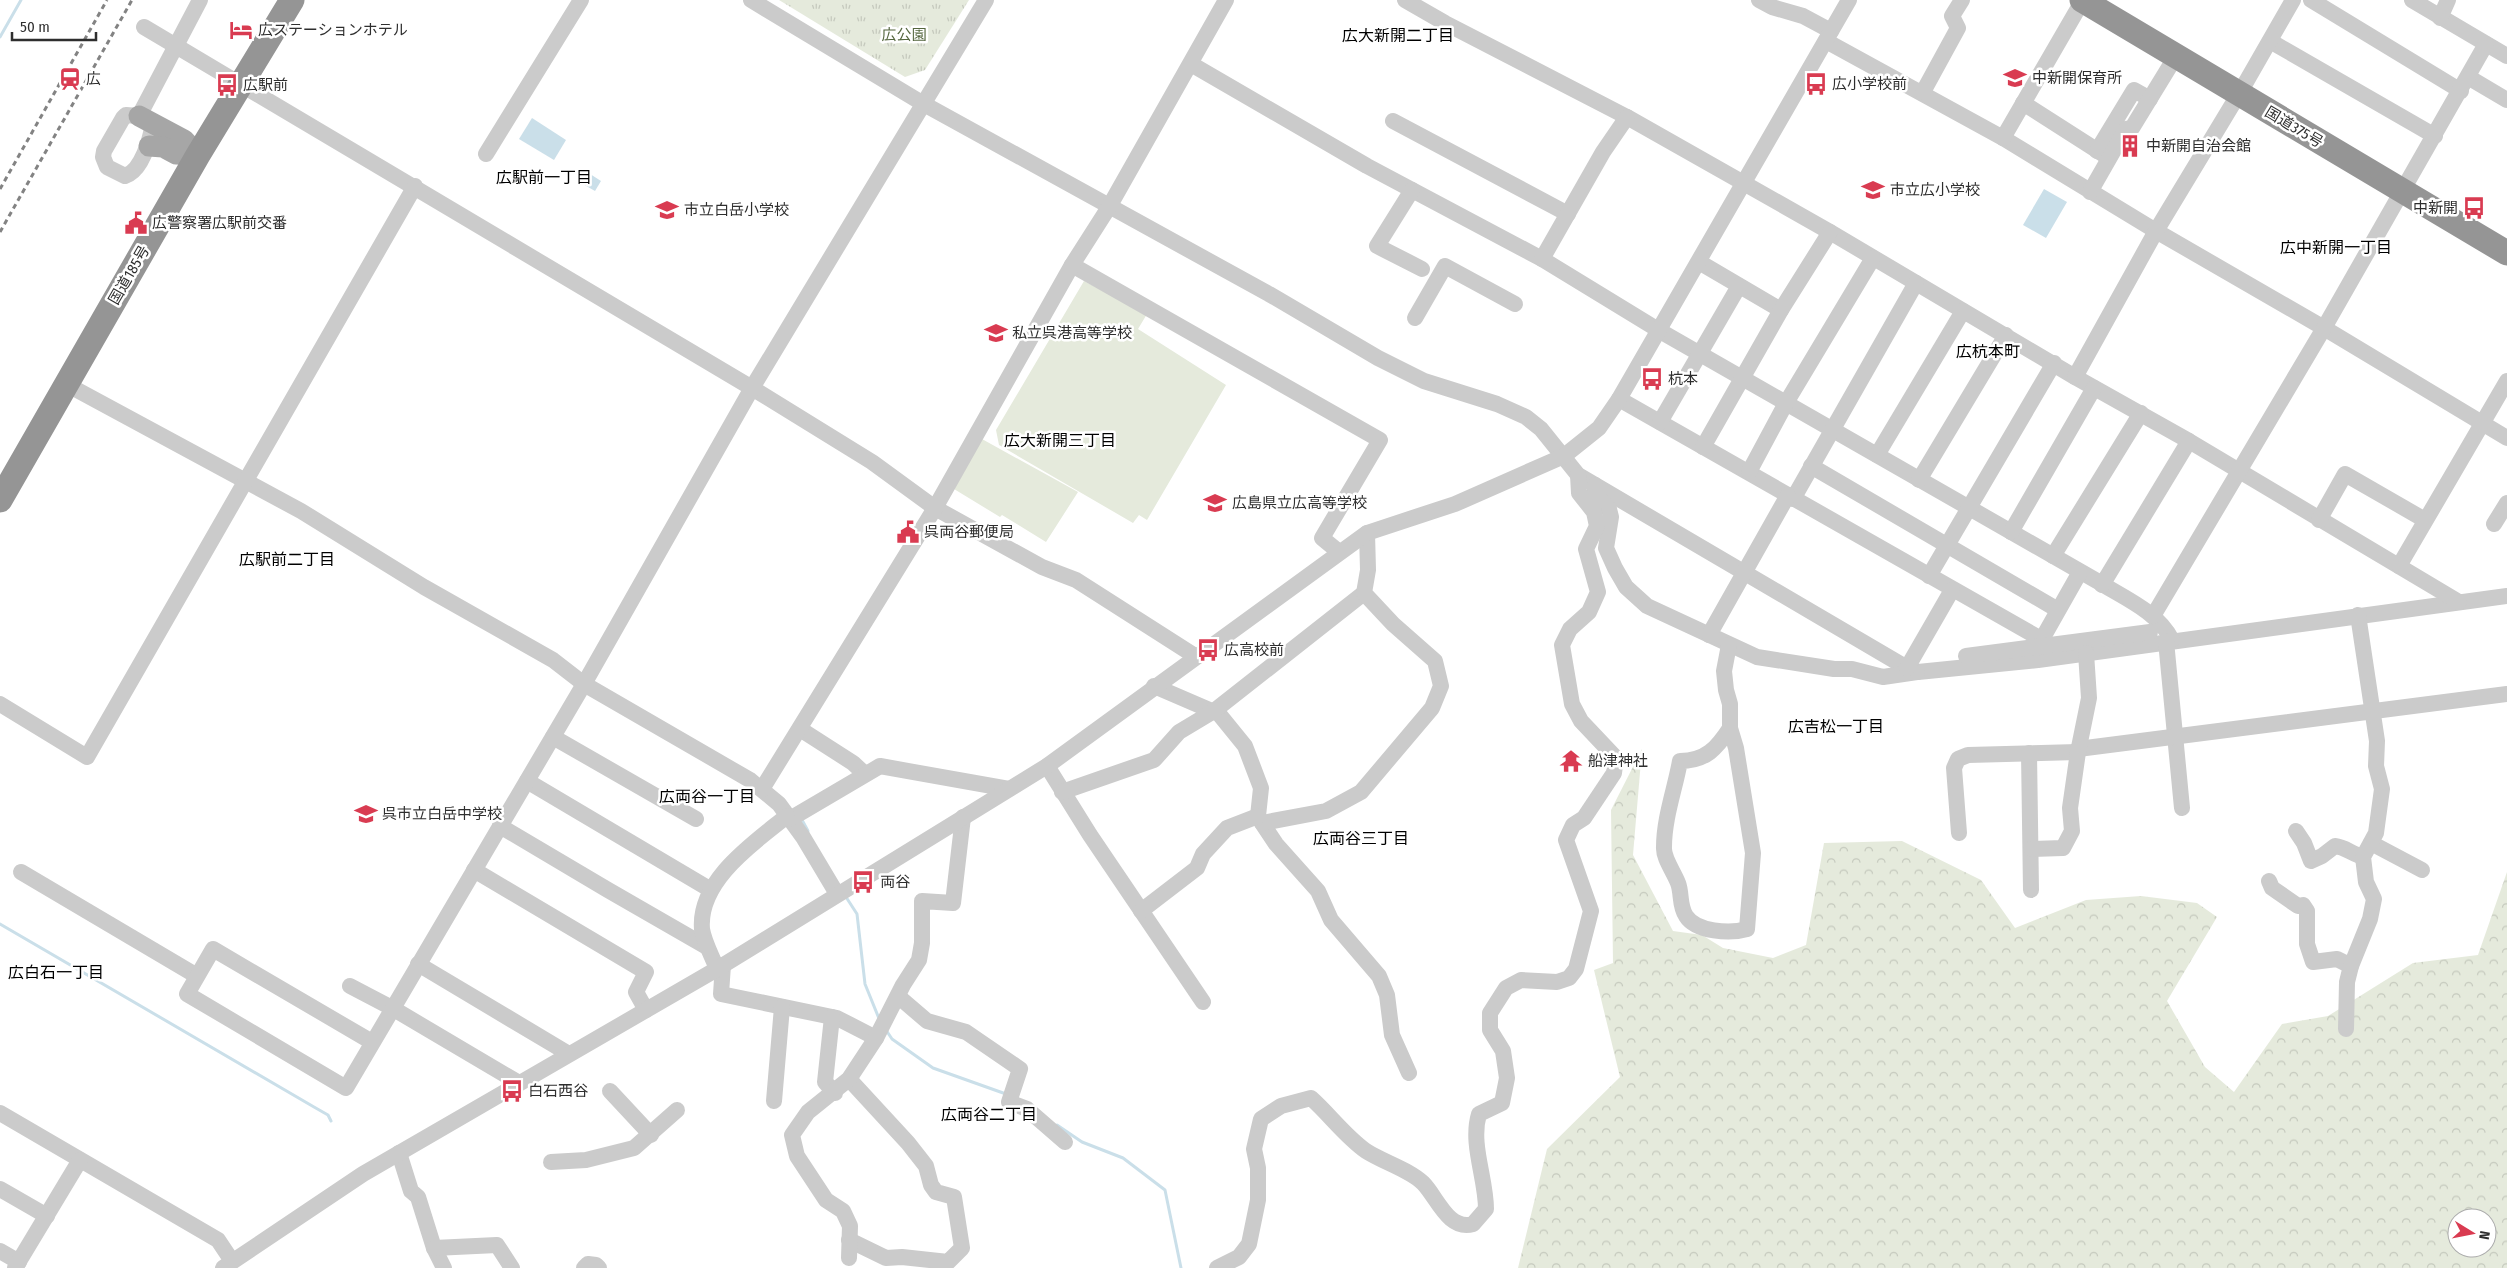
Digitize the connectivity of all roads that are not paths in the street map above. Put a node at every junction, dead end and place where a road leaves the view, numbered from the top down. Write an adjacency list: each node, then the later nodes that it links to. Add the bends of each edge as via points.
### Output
1 (200, 0): 22 (street)
2 (292, 0): 26 (highway, 国道185号)
3 (581, 0): 39 (street)
4 (751, 0): 31 (street)
5 (986, 0): 31 (street)
6 (1226, 0): 25 (street)
7 (1405, 0): 33 (street)
8 (1760, 0): 19 (street, via 1803,16)
9 (1849, 0): 19 (street)
10 (1962, 0): 29 (street, via 1952,16 1958,28)
11 (2082, 0): 23 (highway, 国道375号); 32 (street)
12 (2105, 0): 28 (highway, 国道375号)
13 (2293, 0): 20 (street)
14 (2311, 0): 27 (street)
15 (2412, 0): 17 (street)
16 (2448, 0): 17 (street)
17 (2440, 18): 21 (street)
18 (144, 28): 22 (street)
19 (1829, 36): 29 (street); 42 (street)
20 (2270, 41): 28 (street); 36 (street)
21 (2486, 44): 24 (street); 27 (street)
22 (177, 46): 26 (street); 34 (street)
23 (2176, 56): 28 (highway, 国道375号); 41 (street, via 2132,128 2126,129)
24 (2507, 56)
25 (1191, 64): 45 (street); 47 (street)
26 (242, 84): 40 (highway, 国道185号); 43 (street)
27 (2465, 84): 30 (street); 36 (street)
28 (2243, 88): 44 (highway, 国道375号); 49 (street)
29 (1923, 92): 37 (street)
30 (2507, 100)
31 (922, 103): 47 (street); 73 (street)
32 (2023, 103): 37 (street); 41 (street)
33 (1627, 116): 42 (street); 48 (street)
34 (146, 120): 38 (street); 38 (street, via 126,115 123,118 104,151 104,162 107,167 128,175); 40 (main road, via 184,140)
35 (1393, 121): 48 (street)
36 (2435, 136): 44 (street)
37 (2003, 138): 46 (street)
38 (149, 146): 40 (main road, via 163,147 176,154)
39 (486, 154)
40 (198, 155): 72 (highway, 国道185号)
41 (2103, 155): 46 (street)
42 (1744, 185): 50 (street); 55 (street)
43 (414, 186): 73 (street); 90 (street)
44 (2406, 186): 51 (highway, 国道375号); 52 (highway, 国道375号); 64 (street)
45 (1412, 190): 53 (street); 57 (street, via 1377,246)
46 (2090, 192): 49 (street)
47 (1109, 207): 56 (street); 85 (street, via 1378,358 1424,381 1497,404 1526,417)
48 (1568, 214): 53 (street)
49 (2156, 231): 64 (street); 69 (street)
50 (1830, 232): 54 (street); 61 (street)
51 (2507, 237)
52 (2507, 253)
53 (1542, 258): 65 (street)
54 (1873, 258): 58 (street); 76 (street)
55 (1699, 262): 59 (street); 65 (street)
56 (1072, 265): 97 (street); 104 (street, via 1380,440 1322,538)
57 (1422, 269)
58 (1916, 282): 62 (street); 80 (street)
59 (1739, 286): 61 (street); 67 (street)
60 (1515, 304): 63 (street, via 1445,266)
61 (1781, 310): 70 (street)
62 (1964, 311): 66 (street); 84 (street)
63 (1415, 318)
64 (2324, 328): 79 (street); 88 (street)
65 (1660, 331): 67 (street); 75 (street)
66 (2006, 335): 68 (street); 91 (street)
67 (1699, 353): 70 (street); 78 (street)
68 (2054, 363): 69 (street); 96 (street)
69 (2075, 377): 74 (street)
70 (1742, 378): 76 (street); 83 (street)
71 (2507, 381): 79 (street)
72 (66, 384): 90 (street); 94 (highway, 国道185号)
73 (752, 388): 97 (street, via 872,462); 125 (street)
74 (2094, 388): 77 (street); 101 (street)
75 (1619, 399): 78 (street); 85 (street, via 1599,428)
76 (1786, 403): 80 (street); 87 (street)
77 (2142, 413): 82 (street); 105 (street)
78 (1660, 422): 83 (street)
79 (2482, 424): 81 (street); 99 (street)
80 (1832, 430): 84 (street); 86 (street)
81 (2507, 438)
82 (2189, 441): 88 (street); 110 (street)
83 (1703, 447): 87 (street)
84 (1877, 455): 91 (street)
85 (1564, 456): 89 (street); 102 (street, via 1455,504)
86 (1811, 466): 93 (street); 103 (street)
87 (1749, 472): 93 (street)
88 (2240, 472): 98 (street); 117 (street)
89 (1578, 475): 92 (street); 202 (street, via 1579,493 1594,512 1597,526 1586,550 1598,592 1589,612 1570,629 1562,644 1572,704 1580,721 1616,758 1614,773 1584,818 1572,825 1566,840 1591,910 1576,969 1569,978 1557,982 1520,980 1506,988 1490,1013 1490,1030 1502,1051 1508,1078 1502,1102 1479,1114 1475,1129 1486,1209 1473,1224 1459,1224 1444,1212 1422,1183 1367,1151 1311,1098 1281,1106 1261,1118 1254,1149 1258,1168 1258,1200 1250,1244 1239,1257)
90 (244, 480): 125 (street, via 553,660); 128 (street, via 87,756)
91 (1919, 480): 96 (street)
92 (1595, 485): 107 (street); 118 (street, via 1594,494 1610,509 1606,548 1626,587 1647,606)
93 (1791, 497): 107 (street); 109 (street)
94 (0, 500)
95 (2507, 503): 100 (street)
96 (1970, 507): 101 (street); 103 (street)
97 (935, 508): 123 (street, via 1042,567 1076,580); 132 (street)
98 (2319, 520): 99 (street, via 2345,474); 106 (street)
99 (2425, 520): 106 (street)
100 (2494, 524)
101 (2012, 532): 105 (street)
102 (1367, 533): 104 (street); 112 (street, via 1368,570)
103 (1946, 546): 109 (street); 115 (street)
104 (1339, 552): 123 (street)
105 (2053, 556): 108 (street)
106 (2399, 566): 114 (street)
107 (1744, 572): 118 (street); 124 (street)
108 (2080, 572): 110 (street); 115 (street)
109 (1929, 576): 111 (street)
110 (2102, 585): 117 (street)
111 (1952, 590): 121 (street); 124 (street)
112 (1364, 593): 129 (street); 147 (street, via 1435,661 1441,686 1432,708 1361,792 1326,811)
113 (2507, 596): 114 (street)
114 (2459, 602): 116 (street)
115 (2058, 610): 121 (street)
116 (2358, 615): 119 (street); 130 (street)
117 (2153, 616): 119 (street)
118 (1708, 635): 120 (street)
119 (2168, 637): 121 (street); 122 (street); 134 (street)
120 (1729, 645): 124 (street, via 1758,657 1852,669 1883,677); 131 (street, via 1724,671 1730,704)
121 (2039, 649): 122 (street); 124 (street)
122 (2086, 653): 135 (street, via 2089,698)
123 (1195, 656): 126 (street)
124 (1912, 668)
125 (584, 684): 133 (street); 140 (street)
126 (1154, 686): 129 (street); 137 (street)
127 (2507, 694): 130 (street)
128 (0, 704)
129 (1214, 711): 142 (street, via 1179,732 1154,760); 147 (street, via 1245,746 1261,788)
130 (2372, 711): 134 (street); 152 (street, via 2377,741 2376,766 2382,788 2380,818)
131 (1730, 728): 131 (street, via 1717,748 1690,761 1680,761 1663,850 1679,884 1686,917 1704,927 1728,931 1747,929 1753,853)
132 (800, 729): 138 (street, via 853,762); 140 (street)
133 (553, 737): 139 (street); 146 (street)
134 (2175, 738): 135 (street); 143 (street)
135 (2078, 751): 136 (street); 151 (street, via 2070,808 2072,831 2063,848)
136 (2029, 754): 150 (street, via 1958,758 1954,768); 151 (street)
137 (1047, 766): 141 (street); 142 (street)
138 (865, 774): 141 (street, via 880,766); 144 (street)
139 (527, 781): 148 (street); 157 (street)
140 (762, 789): 144 (street)
141 (1009, 789): 145 (street)
142 (1062, 792): 160 (street)
143 (2182, 808)
144 (788, 817): 157 (street, via 736,857); 159 (street)
145 (963, 817): 159 (street); 167 (street, via 953,903 922,901 919,960)
146 (696, 819)
147 (1260, 820): 160 (street, via 1227,828 1203,854 1196,868); 177 (street, via 1276,844 1318,891 1331,920 1379,976 1387,995 1392,1035)
148 (500, 826): 153 (street); 161 (street)
149 (2296, 831): 152 (street, via 2311,861 2335,846 2343,846 2350,853)
150 (1959, 833)
151 (2031, 849): 158 (street)
152 (2367, 850): 154 (street); 163 (street, via 2366,882 2374,900)
153 (474, 870): 162 (street); 171 (street, via 646,972 636,992)
154 (2422, 870)
155 (21, 872): 165 (street)
156 (2269, 881): 163 (street, via 2272,888 2298,906 2303,905 2307,911 2307,944 2313,962 2337,959)
157 (711, 890): 161 (street, via 702,928)
158 (2031, 890)
159 (837, 894): 164 (street)
160 (1140, 911): 168 (street)
161 (707, 947): 164 (street)
162 (418, 964): 170 (street); 176 (street)
163 (2351, 966): 173 (street)
164 (720, 967): 169 (street, via 721,994); 171 (street)
165 (197, 976): 175 (street, via 213,950); 175 (street, via 187,994 346,1088)
166 (350, 986): 170 (street)
167 (899, 997): 174 (street); 186 (street, via 927,1021 966,1032 1020,1069 1009,1102 1027,1109)
168 (1203, 1002)
169 (782, 1007): 172 (street); 182 (street)
170 (392, 1008): 175 (street); 179 (street)
171 (646, 1010): 176 (street)
172 (832, 1017): 174 (street); 181 (street, via 825,1082)
173 (2346, 1029)
174 (876, 1038): 178 (street)
175 (372, 1042)
176 (569, 1054): 179 (street)
177 (1409, 1073)
178 (849, 1079): 181 (street); 192 (street, via 926,1166 936,1192 954,1197 962,1248 948,1262 902,1256 886,1258)
179 (519, 1083): 187 (street)
180 (610, 1091): 185 (street)
181 (835, 1093): 192 (street, via 808,1112 792,1135 797,1156 826,1200 842,1211 850,1226)
182 (774, 1101)
183 (677, 1110): 185 (street)
184 (0, 1113): 188 (street)
185 (651, 1135): 189 (street, via 634,1148 618,1154)
186 (1065, 1142)
187 (399, 1153): 193 (street, via 411,1191 418,1197); 197 (street)
188 (80, 1160): 191 (street); 197 (street, via 218,1240)
189 (552, 1162)
190 (0, 1189): 191 (street)
191 (47, 1216): 196 (street)
192 (849, 1240): 195 (street)
193 (434, 1248): 198 (street); 199 (street, via 497,1245)
194 (0, 1251): 196 (street)
195 (848, 1258)
196 (17, 1265)
197 (228, 1265)
198 (444, 1268)
199 (512, 1268)
200 (584, 1268): 201 (street, via 588,1264)
201 (599, 1268)
202 (1217, 1268)

